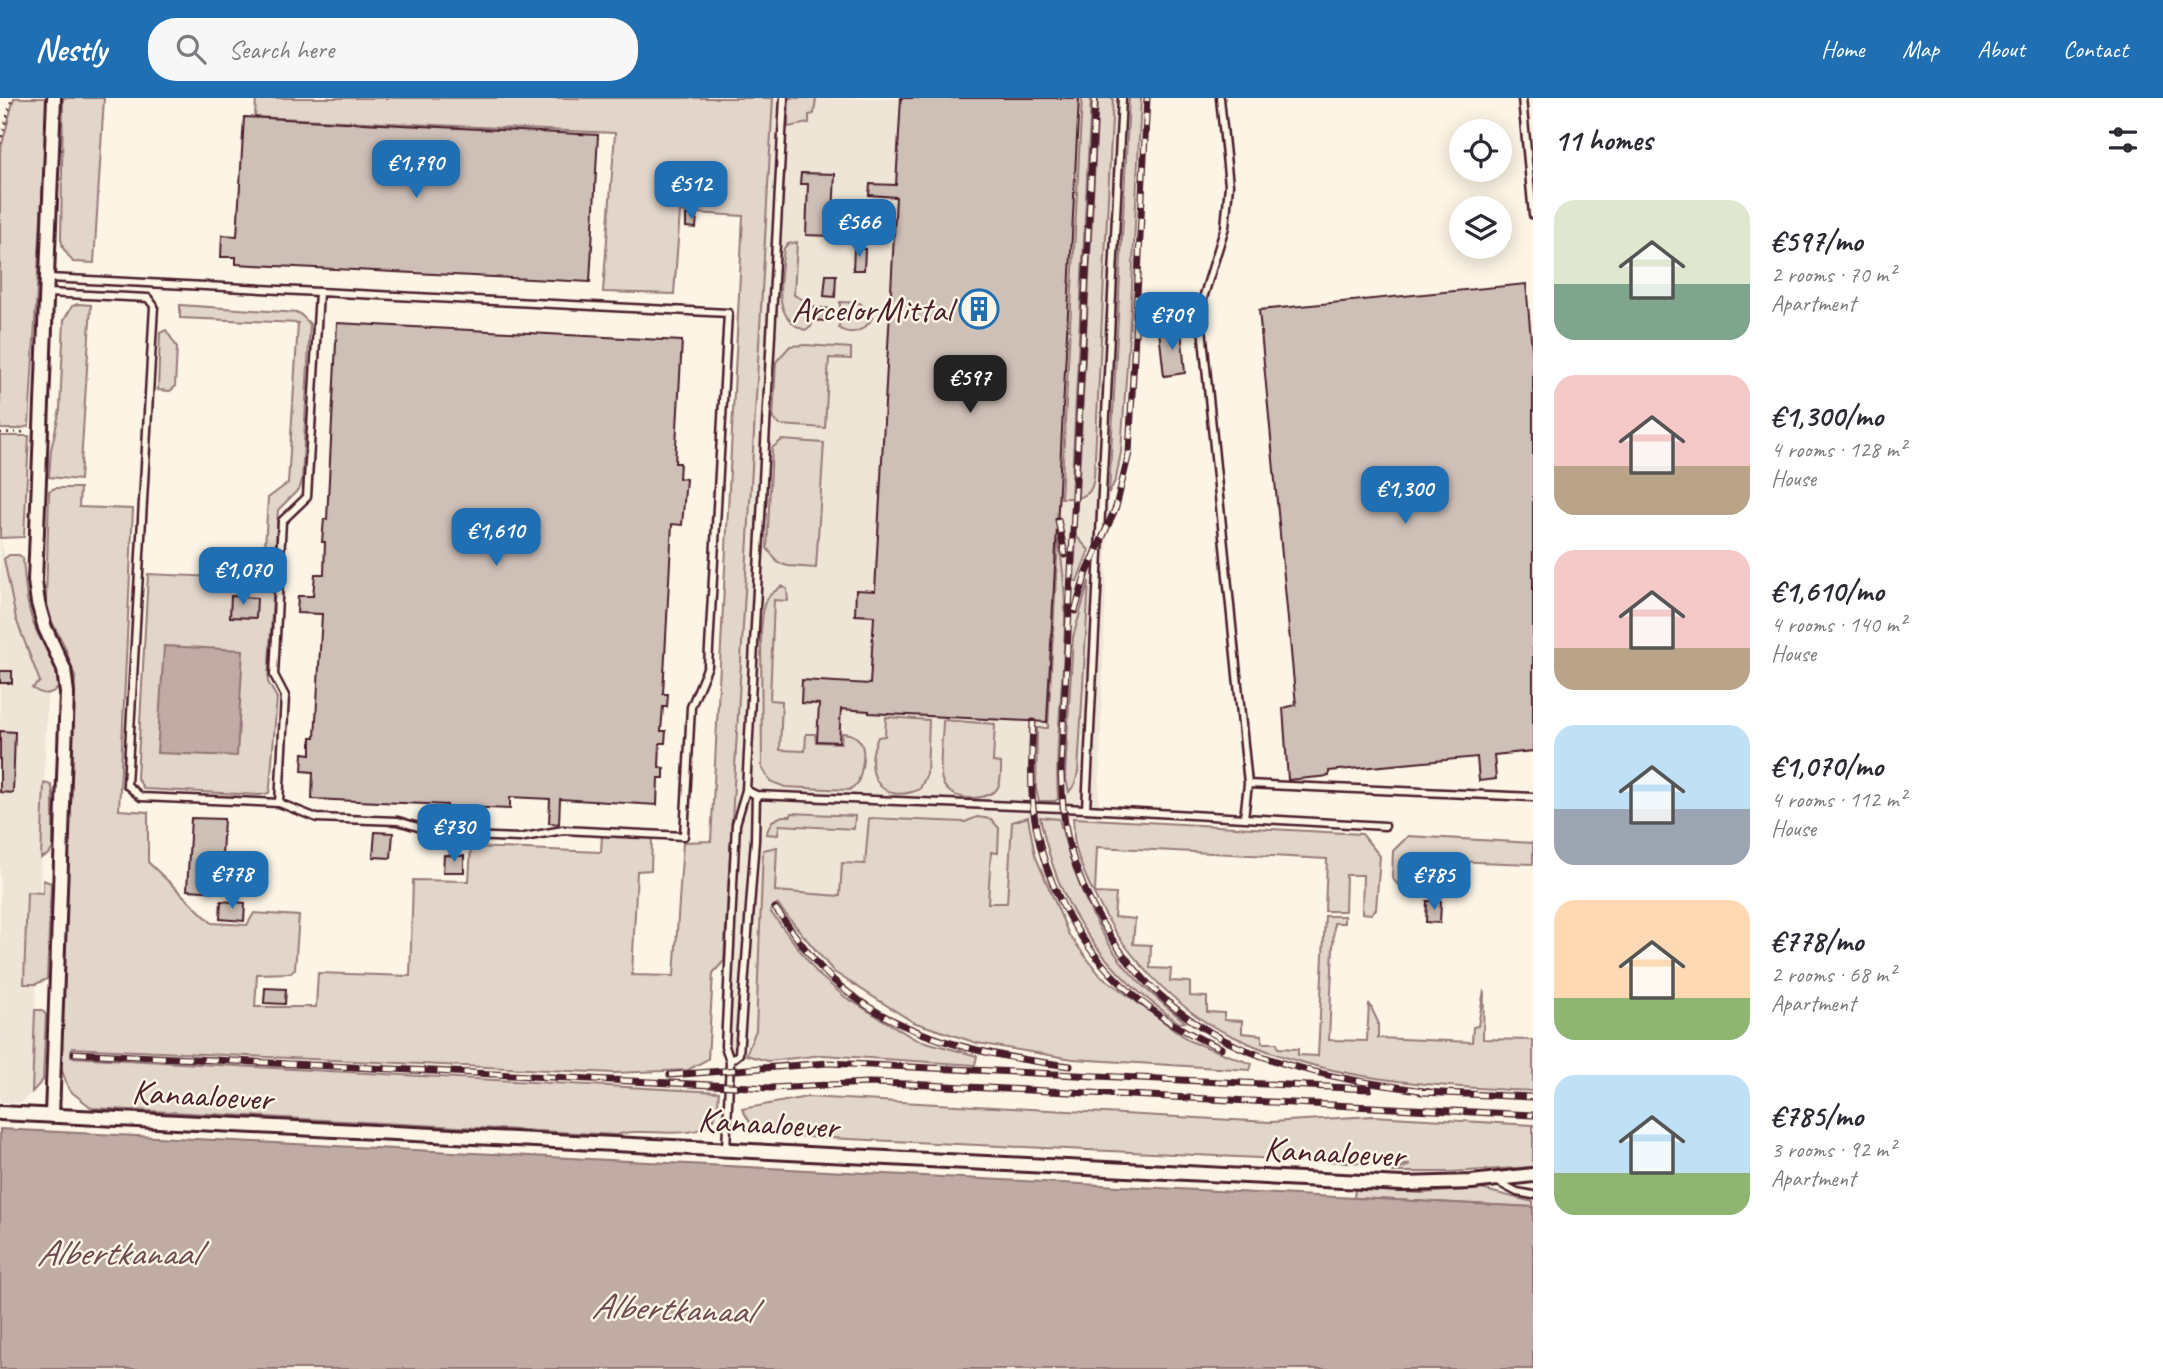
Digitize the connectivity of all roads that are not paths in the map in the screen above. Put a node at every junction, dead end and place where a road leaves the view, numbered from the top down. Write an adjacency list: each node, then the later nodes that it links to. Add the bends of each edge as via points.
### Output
1 (54, 98): 7 (street)
2 (784, 98): 11 (lane)
3 (1122, 98): 15 (lane)
4 (1220, 98): 10 (lane, via 1229,185 1225,227 1200,308)
5 (1522, 98): 6 (lane)
6 (1533, 215)
7 (49, 278): 8 (lane); 9 (street)
8 (319, 292): 14 (lane, via 307,497 282,521 274,675 285,696); 14 (lane, via 728,313 708,666 691,707 684,836 563,830 519,838 444,835 398,821 317,818)
9 (48, 293): 14 (lane, via 148,298 154,306 127,785 141,797); 20 (street, via 35,581 45,628 64,669 67,693)
10 (1248, 784): 13 (lane); 16 (lane)
11 (746, 790): 12 (lane); 18 (lane, via 736,824 725,1046)
12 (756, 795): 15 (lane); 18 (lane, via 739,1054)
13 (1533, 797)
14 (279, 803)
15 (1086, 809): 16 (lane)
16 (1244, 818): 17 (lane)
17 (1385, 826)
18 (730, 1061): 21 (lane)
19 (0, 1113): 20 (street, Kanaaloever)
20 (52, 1116): 21 (street, Kanaaloever)
21 (726, 1149): 23 (street, Kanaaloever, via 1402,1184)
22 (1533, 1175): 23 (street, Kanaaloever)
23 (1493, 1179): 24 (lane)
24 (1533, 1195)

